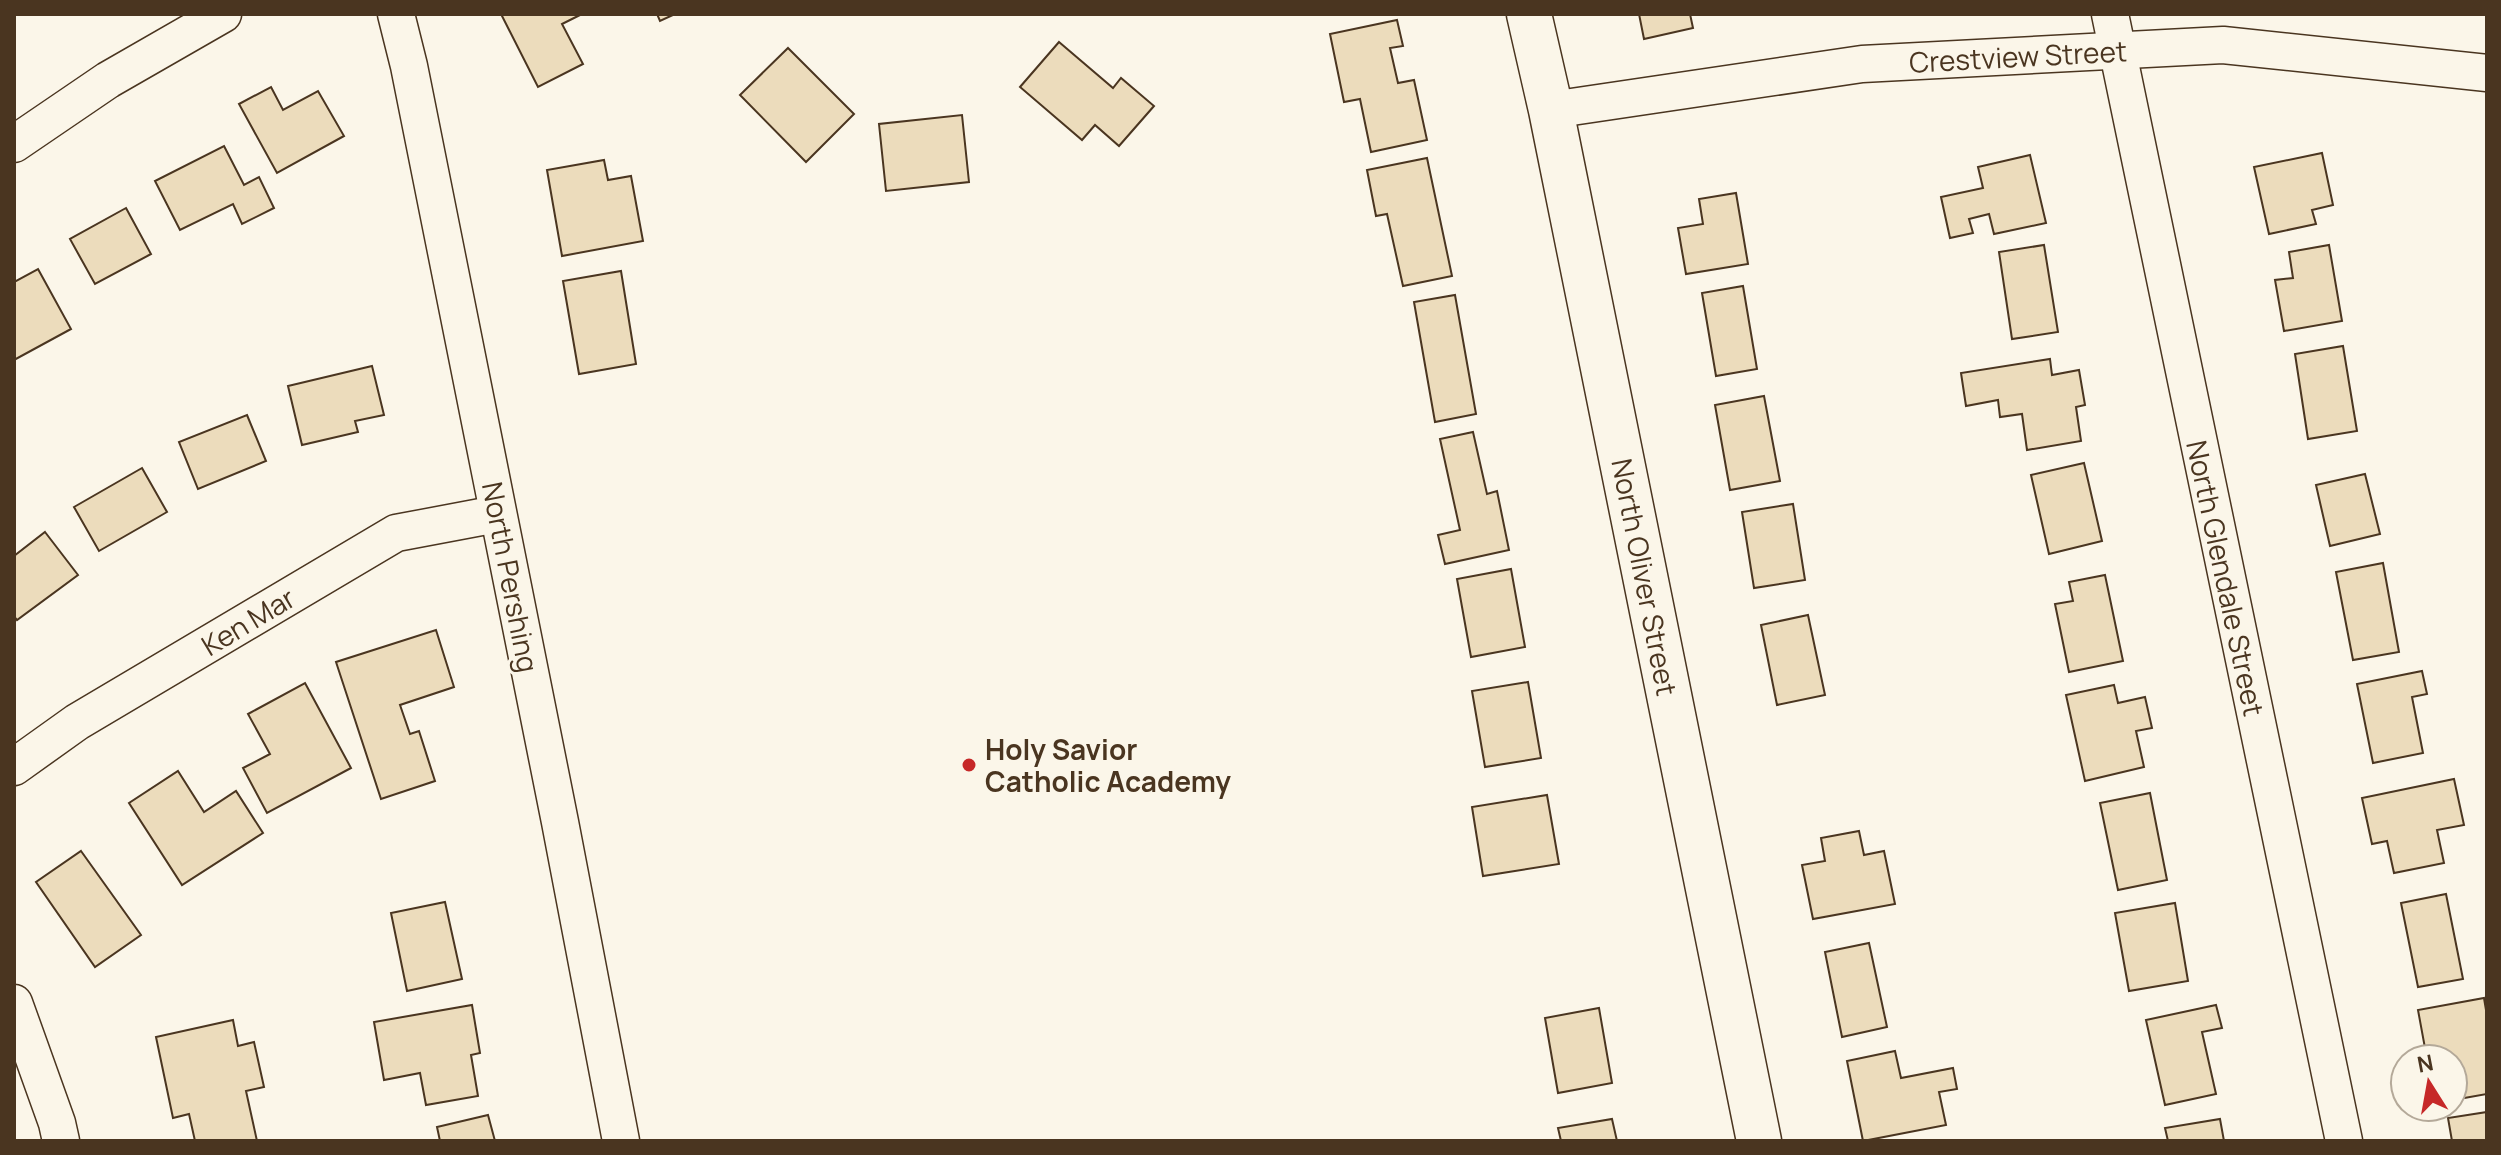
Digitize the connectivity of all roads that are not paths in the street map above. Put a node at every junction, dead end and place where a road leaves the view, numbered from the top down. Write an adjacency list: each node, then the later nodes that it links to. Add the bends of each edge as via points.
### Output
1 (223, 14): 8 (street, via 108,80)
2 (396, 14): 9 (street, North Pershing)
3 (1529, 14): 7 (main road, North Oliver Street)
4 (2110, 14): 5 (street, North Glendale Street)
5 (2117, 51): 6 (street, Crestview Street, via 2223,45); 7 (street, Crestview Street, via 1862,64); 15 (street, North Glendale Street)
6 (2487, 73)
7 (1551, 110): 14 (main road, North Oliver Street)
8 (14, 144)
9 (497, 514): 10 (street, Ken Mar, via 396,533 77,722); 13 (street, North Pershing)
10 (14, 767)
11 (14, 1003): 12 (street)
12 (61, 1141)
13 (621, 1141)
14 (1759, 1141)
15 (2344, 1141)

